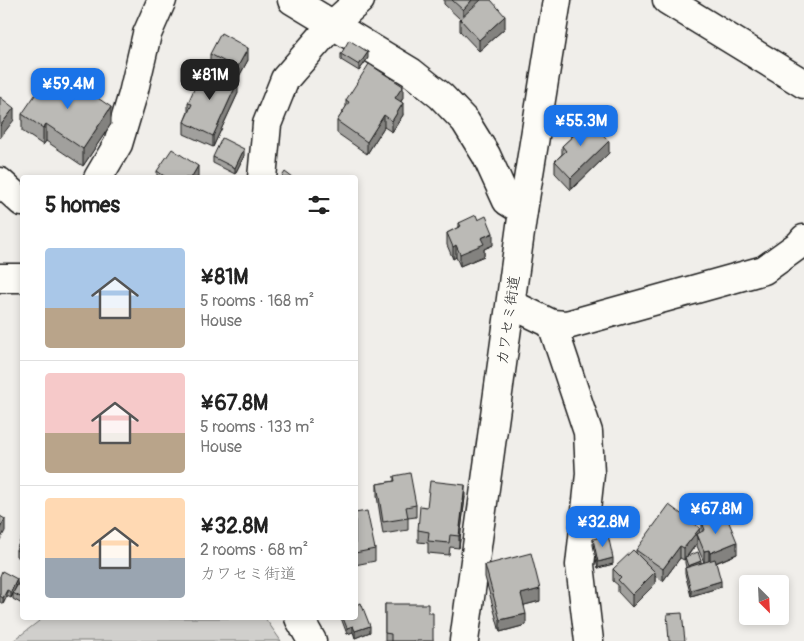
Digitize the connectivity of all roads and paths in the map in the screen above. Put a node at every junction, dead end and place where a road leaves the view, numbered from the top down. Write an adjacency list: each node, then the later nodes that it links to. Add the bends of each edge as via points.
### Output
1 (162, 0): 8 (street, via 147,34 118,144)
2 (292, 0): 6 (street)
3 (360, 0): 6 (street)
4 (557, 0): 12 (street, カワセミ街道)
5 (667, 0): 7 (street)
6 (332, 25): 9 (street, via 285,79 267,124); 12 (street, via 411,72 441,96 465,121 486,155 507,201)
7 (804, 84)
8 (100, 175)
9 (262, 175)
10 (0, 182): 11 (street)
11 (20, 200)
12 (523, 211): 16 (street, カワセミ街道)
13 (804, 239): 17 (street, via 764,270 567,325)
14 (0, 278): 15 (street)
15 (20, 278)
16 (511, 304): 17 (street); 20 (street, カワセミ街道)
17 (552, 324): 21 (street, via 588,432 590,474 580,565)
18 (300, 620): 19 (street)
19 (312, 641)
20 (464, 641)
21 (589, 641)

